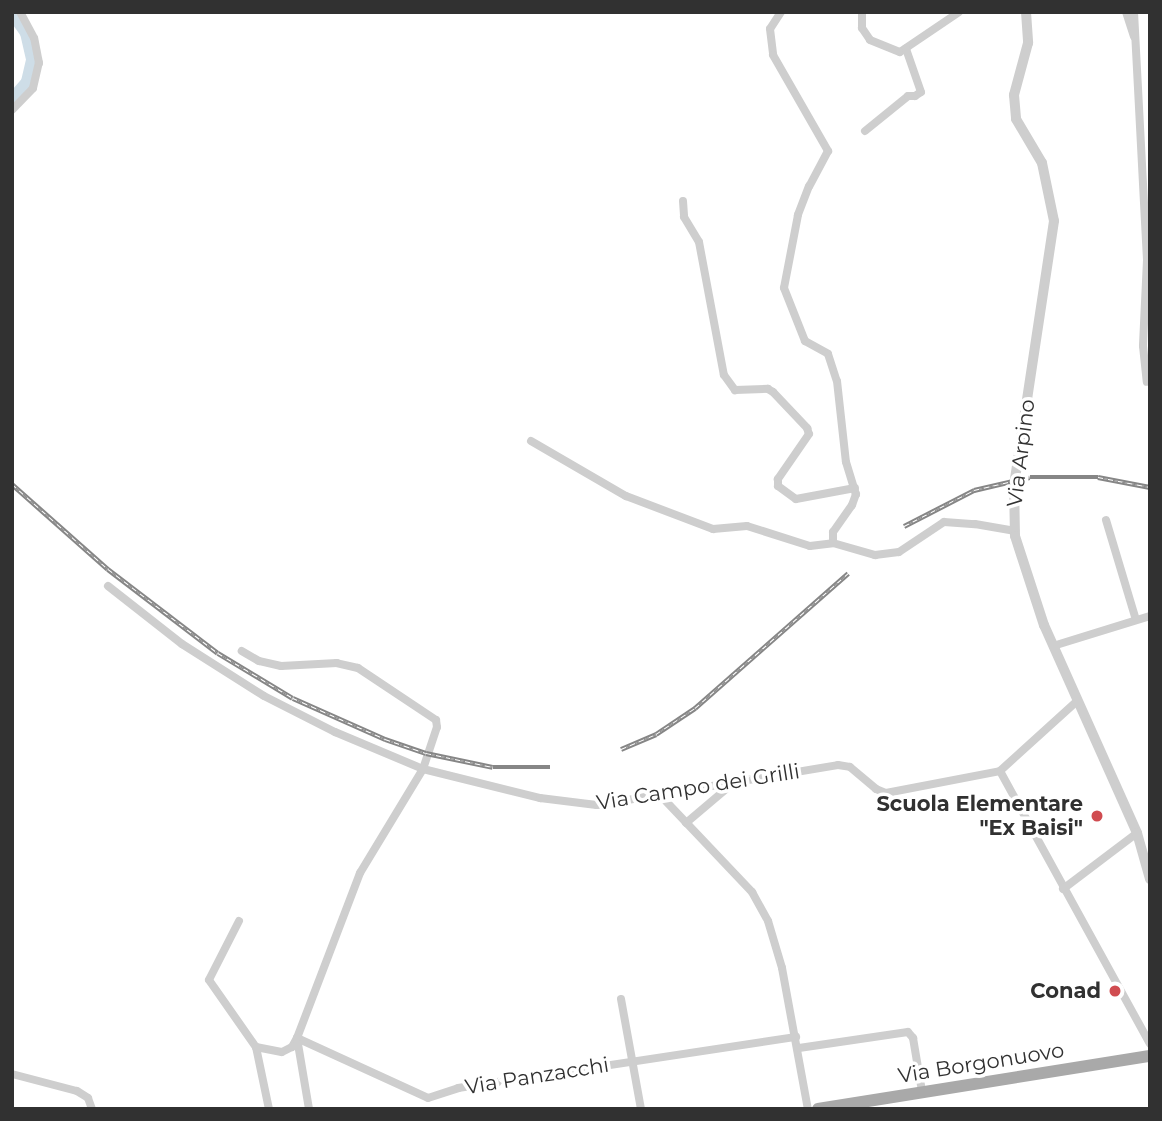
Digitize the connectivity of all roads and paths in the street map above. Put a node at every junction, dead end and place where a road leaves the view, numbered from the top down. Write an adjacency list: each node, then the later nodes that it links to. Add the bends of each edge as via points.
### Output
1 (20, 12): 10 (street, via 34,38 39,63 33,88)
2 (780, 12): 15 (street, via 770,29 773,55 828,151 798,215 784,288 805,341 833,361 846,462)
3 (862, 12): 9 (street, via 862,28 870,40 894,51)
4 (959, 12): 9 (street)
5 (1026, 12): 17 (street, Via Arpino, via 1028,43 1014,95 1016,119 1042,163 1055,221 1014,484)
6 (1125, 12): 8 (street)
7 (1134, 12): 8 (street)
8 (1137, 43): 13 (street, via 1147,260 1143,346)
9 (906, 49): 11 (street, via 920,92 908,96)
10 (12, 110)
11 (865, 131)
12 (683, 201): 15 (street, via 684,217 699,242 724,375 735,390 773,392 809,434 778,479 778,486 796,499)
13 (1147, 382)
14 (530, 441): 18 (street, via 626,496 700,525 719,530 751,526 815,547)
15 (855, 488): 18 (street, via 853,503 832,534)
16 (1106, 520): 21 (street)
17 (1015, 531): 18 (street, via 944,522 901,551 881,555 862,554); 22 (street, Via Arpino)
18 (834, 543)
19 (108, 586): 25 (street, Via Campo dei Grilli, via 188,648 274,702)
20 (1150, 616): 21 (street)
21 (1136, 620): 22 (street)
22 (1052, 646): 24 (street, Via Arpino)
23 (242, 651): 25 (street, via 279,666 341,663 370,676 437,722)
24 (1076, 702): 26 (street); 30 (street, Via Arpino)
25 (423, 769): 28 (street, Via Campo dei Grilli, via 564,802 597,805); 36 (street, via 360,873)
26 (1000, 771): 27 (street, Via Campo dei Grilli, via 888,793 843,765); 32 (street)
27 (734, 782): 28 (street, Via Campo dei Grilli); 29 (street)
28 (660, 795): 29 (street)
29 (686, 823): 35 (street, via 757,900 776,943)
30 (1136, 833): 31 (street, Via Arpino); 32 (street)
31 (1150, 880)
32 (1063, 889): 37 (street)
33 (239, 921): 38 (street, via 209,980)
34 (621, 999): 41 (street)
35 (796, 1037): 39 (street); 41 (street, Via Panzacchi)
36 (297, 1038): 38 (street, via 290,1049 280,1053); 41 (street, Via Panzacchi, via 428,1098 458,1088); 46 (street)
37 (1150, 1044)
38 (256, 1046): 45 (street)
39 (799, 1048): 43 (street, via 908,1032); 48 (street)
40 (1150, 1056): 43 (main road, Via Borgonuovo)
41 (632, 1062): 47 (street)
42 (12, 1074): 44 (street, via 77,1091 88,1098)
43 (922, 1091): 49 (main road, Via Borgonuovo)
44 (92, 1109)
45 (269, 1109)
46 (309, 1109)
47 (641, 1109)
48 (808, 1109)
49 (818, 1109)

